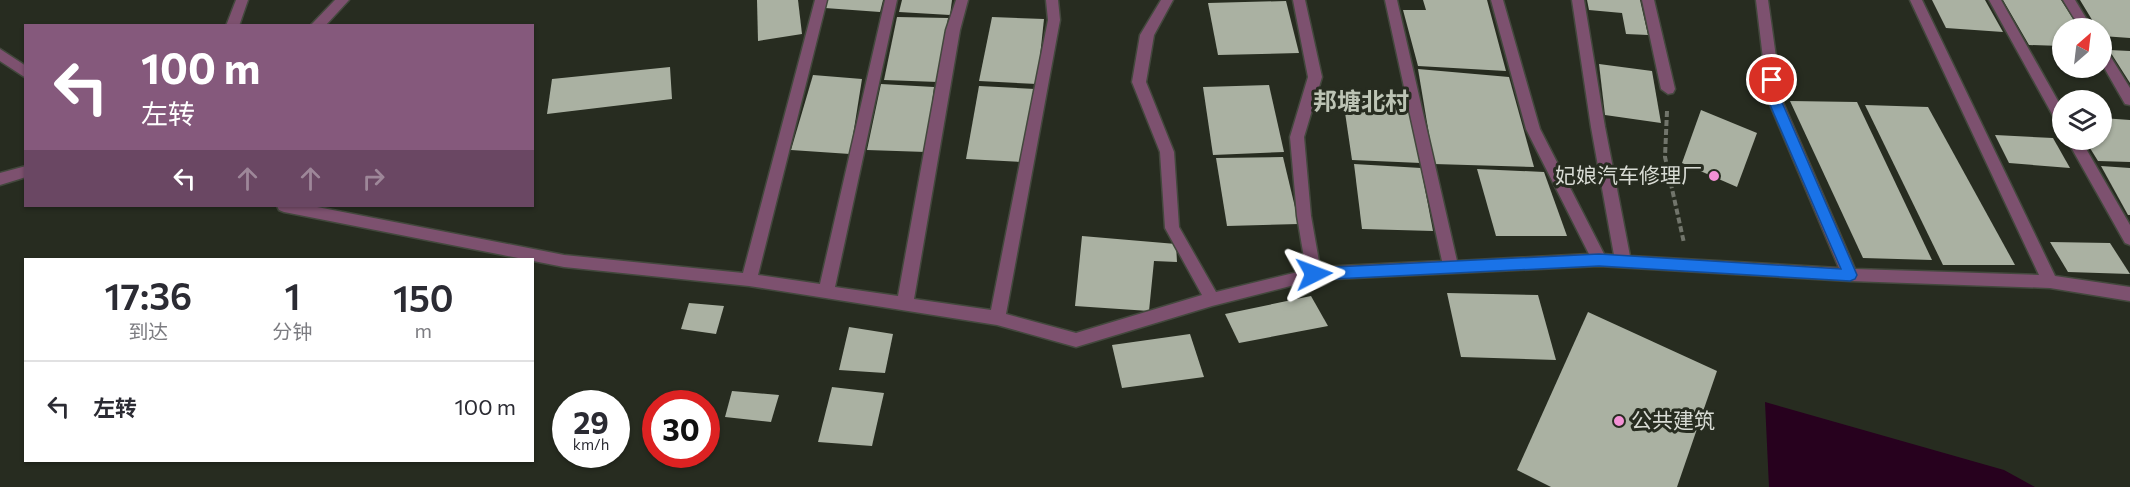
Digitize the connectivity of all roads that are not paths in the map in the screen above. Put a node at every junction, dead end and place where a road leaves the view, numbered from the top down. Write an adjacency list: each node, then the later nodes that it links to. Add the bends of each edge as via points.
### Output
1 (242, 0): 18 (street)
2 (343, 0): 19 (street)
3 (821, 0): 36 (street)
4 (891, 0): 38 (street)
5 (962, 0): 41 (street, via 953,30)
6 (1052, 0): 42 (street, via 1054,20)
7 (1167, 0): 40 (street, via 1147,35 1139,82 1167,152 1172,228)
8 (1299, 0): 34 (street, via 1315,77 1296,137)
9 (1391, 0): 33 (street)
10 (1497, 0): 31 (street, via 1533,129)
11 (1578, 0): 32 (street)
12 (1648, 0): 23 (street)
13 (1762, 0): 35 (street, via 1774,100)
14 (1916, 0): 37 (street)
15 (1995, 0): 25 (street)
16 (2069, 0): 17 (street)
17 (2080, 18)
18 (233, 24)
19 (318, 24)
20 (0, 54): 22 (street)
21 (2112, 70): 24 (street)
22 (24, 72)
23 (1668, 89)
24 (2130, 100)
25 (2052, 101)
26 (2080, 150): 30 (street)
27 (24, 172): 28 (street)
28 (0, 179)
29 (289, 207): 36 (street, via 564,261)
30 (2130, 239)
31 (1599, 260): 32 (street); 33 (street)
32 (1623, 261): 35 (street)
33 (1451, 267): 34 (street)
34 (1314, 274): 40 (street)
35 (1850, 275): 37 (street)
36 (749, 280): 38 (street)
37 (2050, 282): 39 (street)
38 (826, 291): 41 (street)
39 (2130, 294)
40 (1212, 299): 42 (street, via 1076,340)
41 (905, 303): 42 (street)
42 (997, 318)

